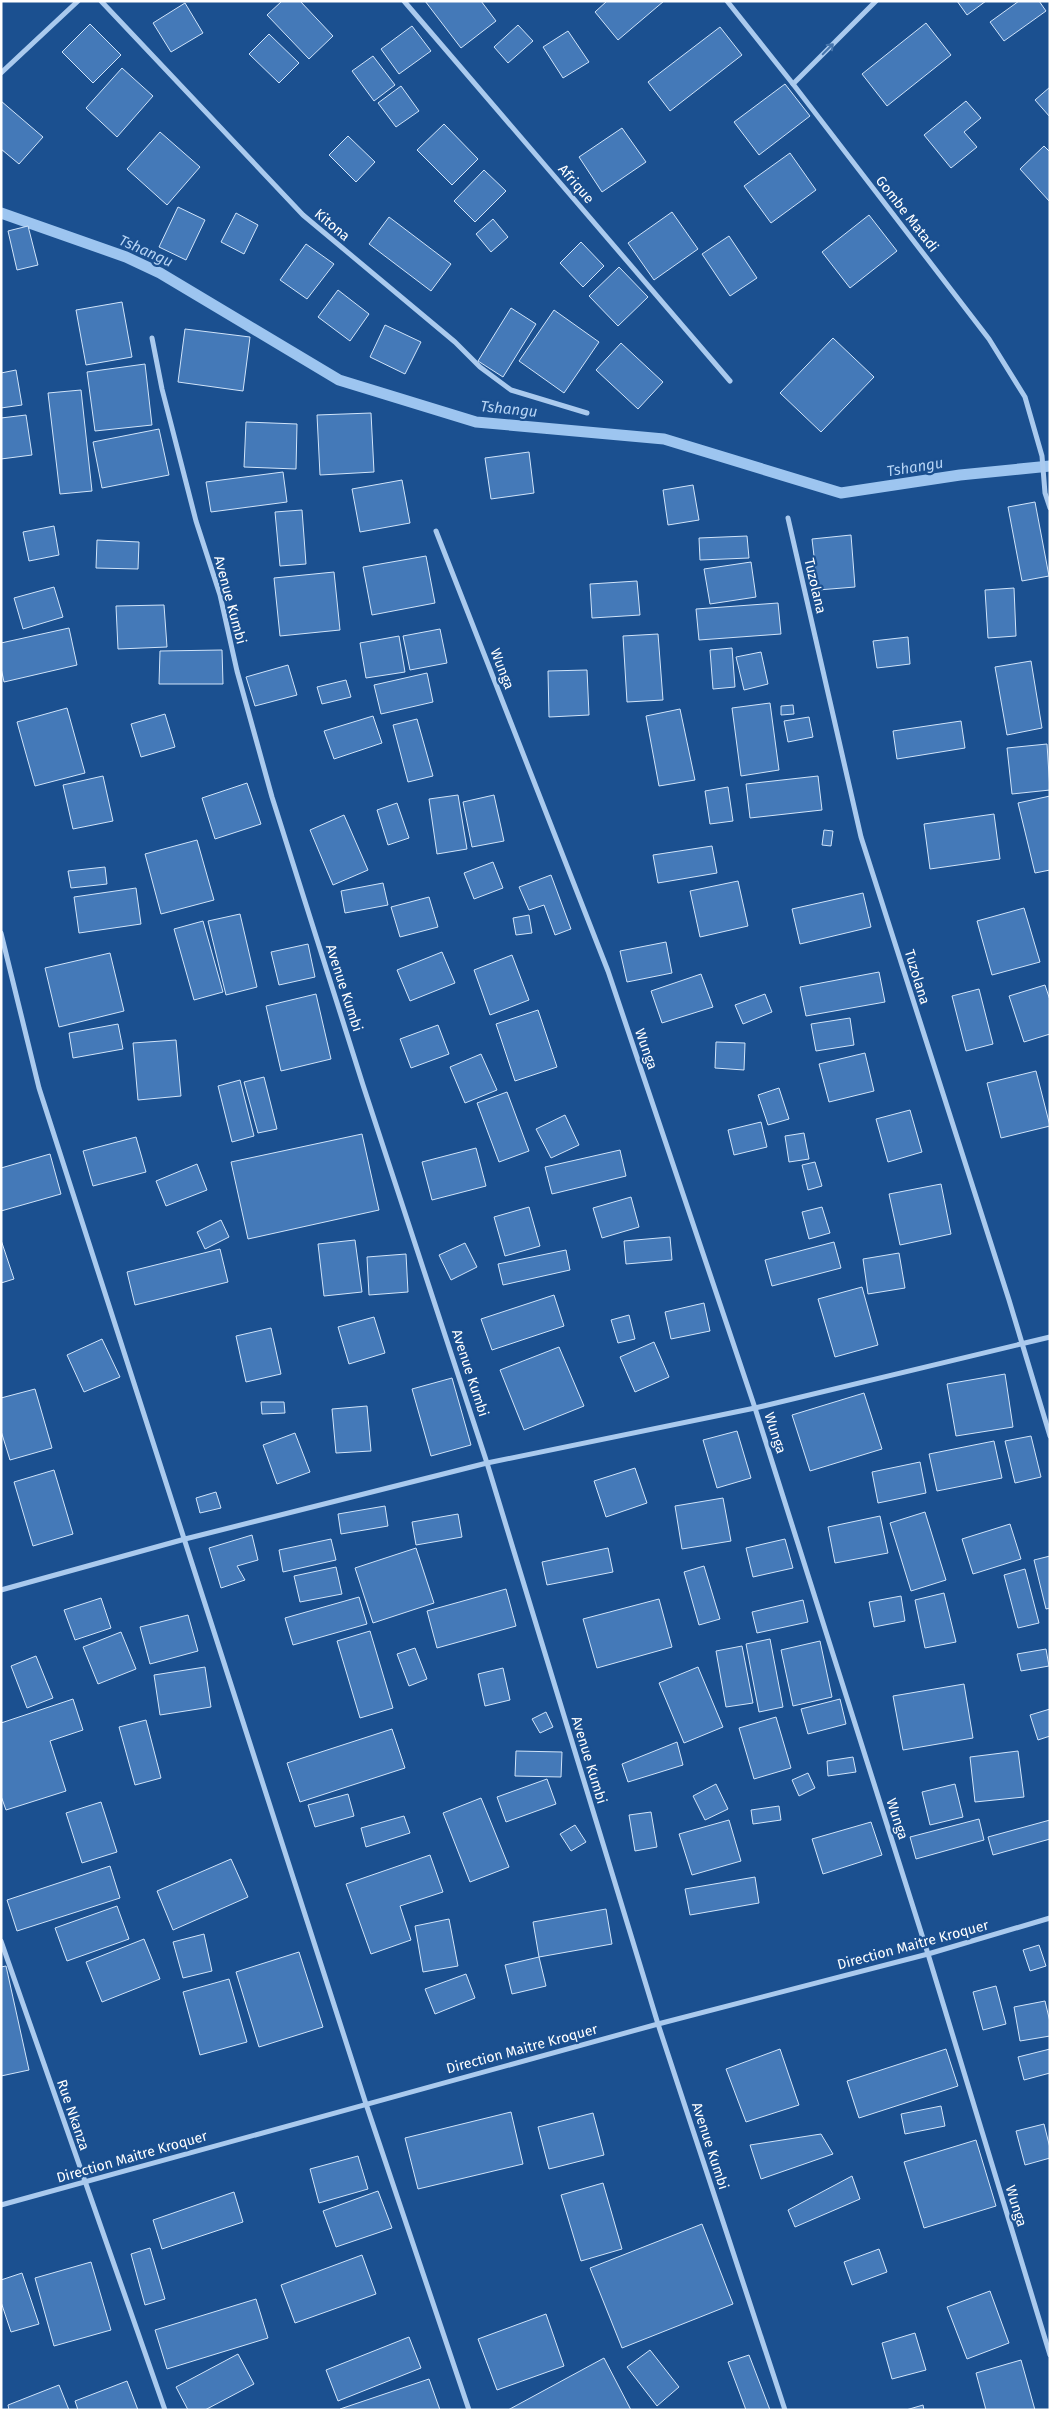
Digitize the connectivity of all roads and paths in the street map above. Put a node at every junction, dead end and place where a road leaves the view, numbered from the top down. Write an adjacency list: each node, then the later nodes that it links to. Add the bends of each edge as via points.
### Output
1 (78, 1): 6 (street)
2 (101, 1): 10 (street, Kitona, via 303,215 455,342 480,367 511,390)
3 (404, 1): 9 (street, Afrique)
4 (727, 1): 7 (street, Gombe Matadi)
5 (876, 1): 7 (street, one-way to 5)
6 (1, 73)
7 (793, 84): 11 (street, Gombe Matadi, via 989,339 1025,397 1042,456 1045,493)
8 (152, 338): 19 (street, Avenue Kumbi, via 196,521 220,596 272,797)
9 (730, 381)
10 (587, 413)
11 (1050, 508)
12 (788, 518): 16 (street, Tuzolana, via 862,837)
13 (436, 531): 17 (street, Wunga, via 608,971)
14 (1, 933): 20 (street, via 39,1088)
15 (1050, 1336): 16 (street)
16 (1023, 1343): 17 (street); 18 (street, Tuzolana)
17 (755, 1408): 19 (street); 24 (street, Wunga)
18 (1050, 1436)
19 (487, 1464): 20 (street); 25 (street, Avenue Kumbi)
20 (186, 1539): 21 (street); 26 (street)
21 (1, 1590)
22 (1050, 1918): 24 (street, Direction Maitre Kroquer)
23 (1, 1941): 27 (street, Rue Nkanza)
24 (928, 1954): 25 (street, Direction Maitre Kroquer); 29 (street, Wunga)
25 (658, 2024): 26 (street, Direction Maitre Kroquer); 32 (street, Avenue Kumbi)
26 (366, 2104): 27 (street, Direction Maitre Kroquer); 31 (street)
27 (84, 2181): 28 (street, Direction Maitre Kroquer); 30 (street, Rue Nkanza)
28 (1, 2205)
29 (1050, 2355)
30 (165, 2410)
31 (469, 2410)
32 (785, 2410)

